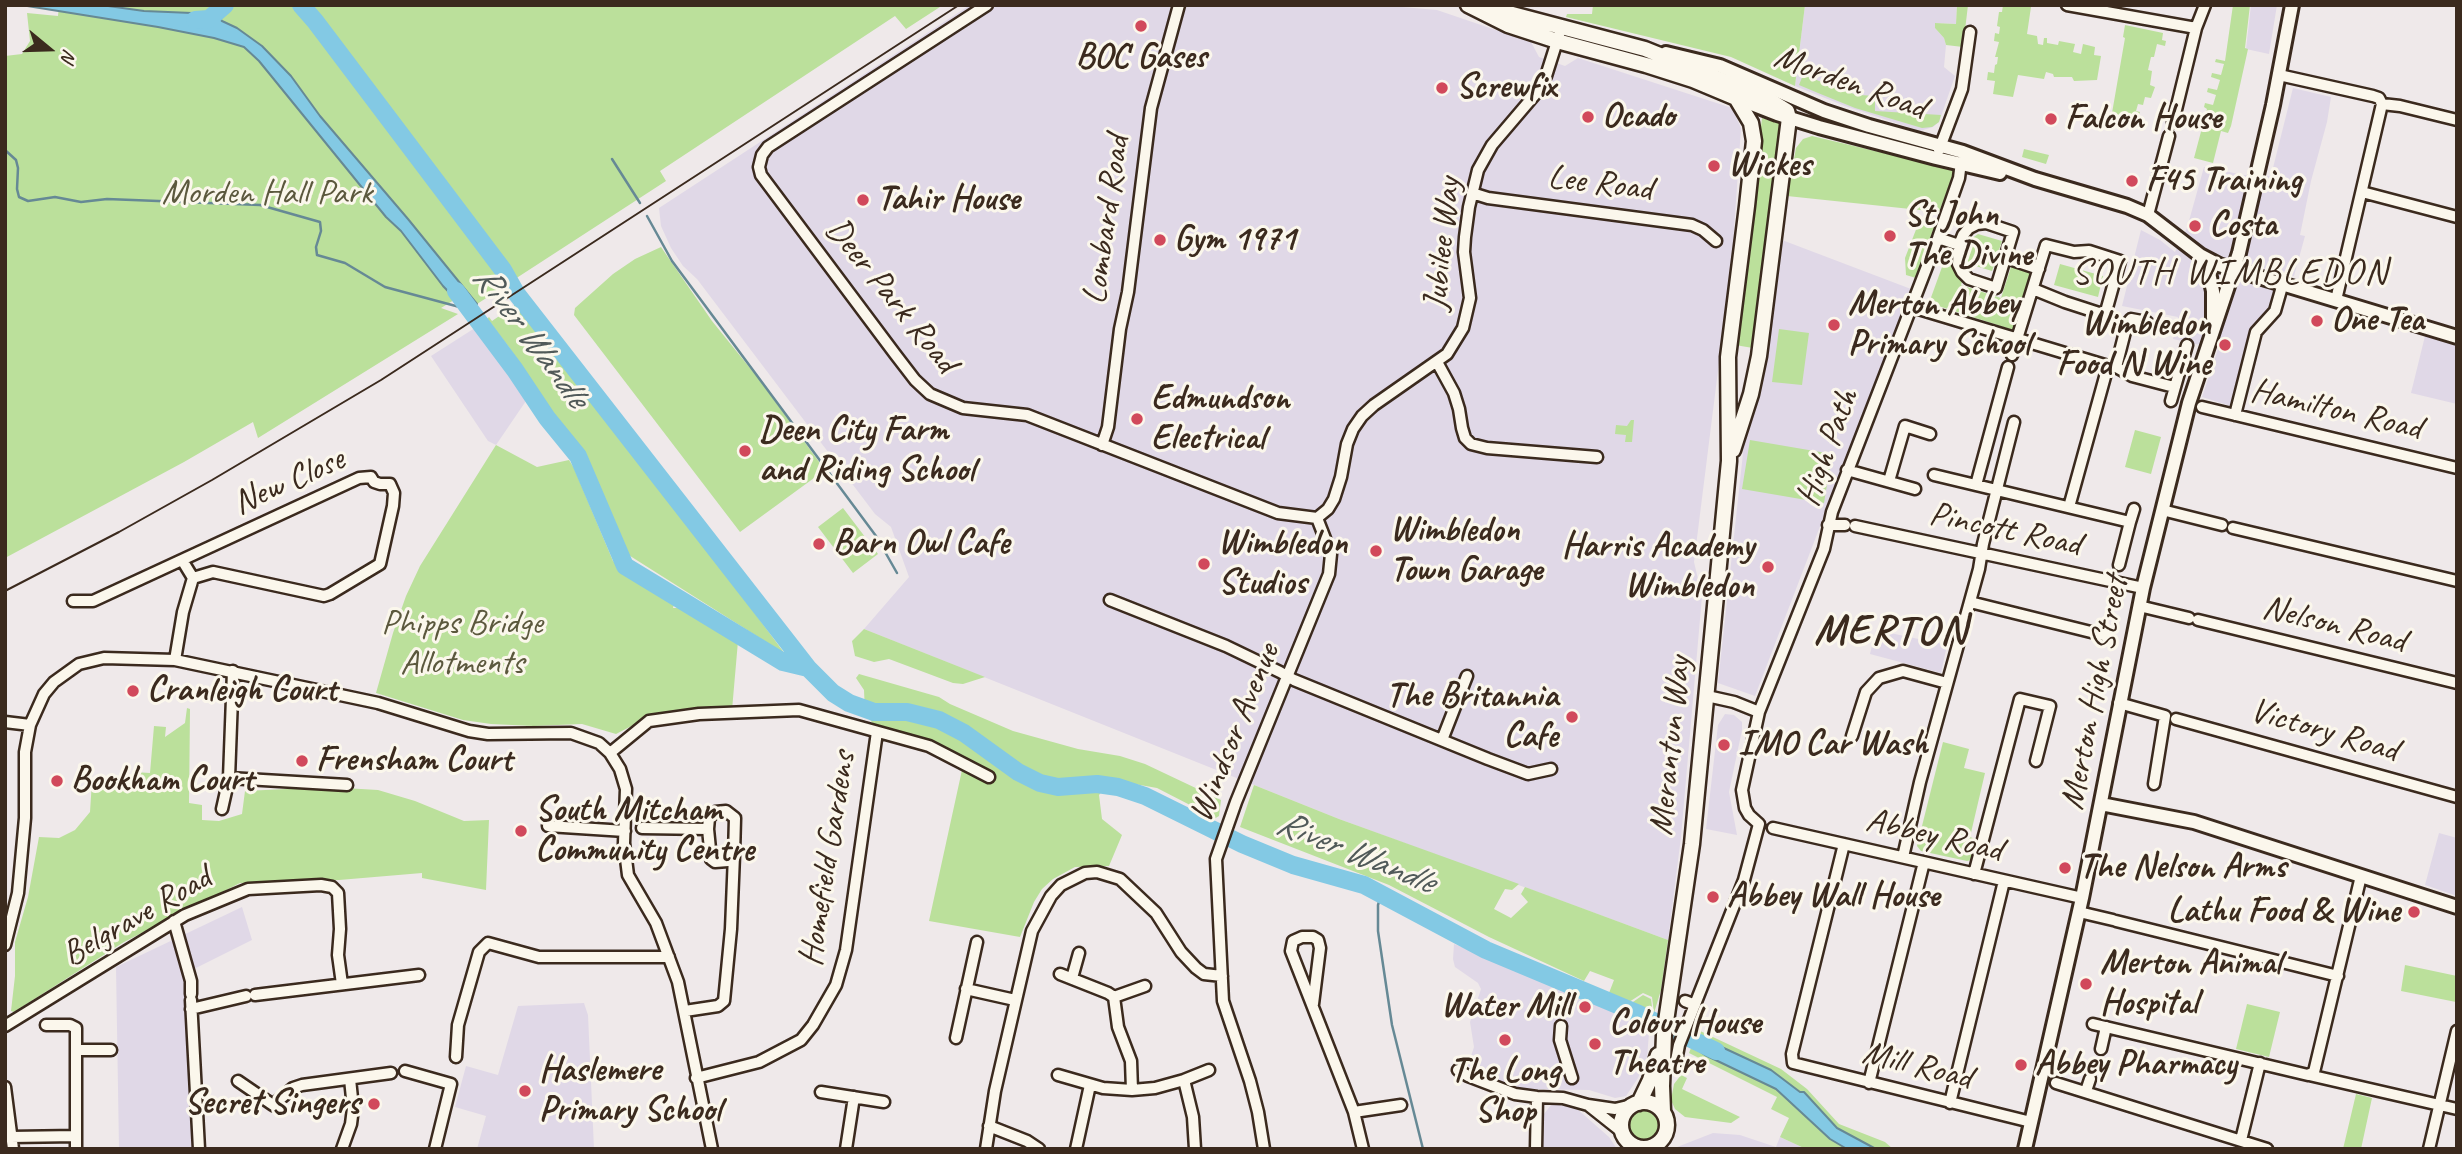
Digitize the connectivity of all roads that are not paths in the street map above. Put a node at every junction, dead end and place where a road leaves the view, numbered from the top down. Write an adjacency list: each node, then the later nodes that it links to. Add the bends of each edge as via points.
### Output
1 (987, 5): 55 (street, Deer Park Road, via 768,147 762,155 761,175 930,394 963,408 1027,415)
2 (1179, 5): 55 (street, Lombard Road, via 1151,108 1128,292)
3 (1468, 5): 11 (highway, Morden Road, via 1508,25)
4 (1478, 5): 8 (highway, Morden Road)
5 (2067, 5): 9 (street)
6 (2205, 5): 9 (street)
7 (2291, 5): 12 (main road, Merton High Street)
8 (1561, 26): 11 (street, Jubilee Way); 14 (highway, Morden Road, via 1645,49)
9 (2196, 29): 18 (street)
10 (1970, 33): 22 (street, via 1962,55 1962,89)
11 (1557, 41): 13 (highway, Morden Road, via 1647,65); 26 (street, Jubilee Way, via 1538,91 1488,150)
12 (2279, 75): 15 (street, via 2373,96); 35 (main road, Merton High Street)
13 (1736, 98): 14 (main road, Morden Road); 20 (highway, Merantun Way, via 1750,119)
14 (1767, 99): 16 (highway, Morden Road, via 1783,107); 20 (main road); 22 (main road, Morden Road, via 1836,115)
15 (2382, 104): 17 (street); 25 (street)
16 (1789, 118): 21 (highway, Morden Road); 22 (main road, Morden Road)
17 (2457, 120)
18 (2173, 122)
19 (2169, 136): 27 (street)
20 (1754, 141): 57 (highway, Merantun Way, via 1728,357)
21 (1787, 141): 57 (highway, Merantun Way, via 1759,356)
22 (1938, 152): 23 (main road, Morden Road); 24 (main road, Morden Road, via 2004,166)
23 (1961, 162): 24 (main road, Morden Road); 29 (street, High Path)
24 (2035, 179): 27 (main road, Morden Road)
25 (2362, 192): 28 (street); 38 (street)
26 (1472, 193): 30 (street, Lee Road, via 1681,223 1703,230); 46 (street, Jubilee Way, via 1464,252 1468,313 1456,342)
27 (2148, 215): 32 (main road, Morden Road)
28 (2457, 217)
29 (1938, 238): 31 (street); 39 (street, High Path)
30 (1716, 241)
31 (1959, 245): 33 (street, via 1969,228 1986,223 2013,232); 33 (street, via 1962,272 1996,288)
32 (2200, 255): 35 (main road, Morden Road); 41 (main road, Merton High Street, via 2213,290)
33 (2006, 258): 34 (street)
34 (2039, 269): 37 (street); 37 (street, via 2046,246 2089,251 2120,261 2105,315)
35 (2234, 269): 36 (main road, Morden Road); 41 (main road, Merton High Street)
36 (2283, 283): 38 (main road, Morden Road); 52 (street, via 2275,311 2256,332)
37 (2033, 289): 43 (street)
38 (2336, 300): 42 (main road, Morden Road)
39 (1912, 307): 43 (street); 59 (street, High Path)
40 (2147, 322): 47 (street, via 2131,319 2127,324)
41 (2213, 332): 67 (main road, Merton High Street)
42 (2457, 337)
43 (2017, 338): 45 (street); 47 (street)
44 (2187, 345): 49 (street)
45 (2012, 355)
46 (1437, 362): 56 (street, via 1454,393 1465,438 1471,444); 68 (street, Jubilee Way, via 1362,416 1347,444 1334,499)
47 (2112, 367): 49 (street); 65 (street)
48 (2008, 368): 62 (street)
49 (2174, 387): 50 (street)
50 (2171, 401)
51 (2202, 407): 52 (street, Hamilton Road)
52 (2235, 415): 58 (street, Hamilton Road)
53 (2014, 422): 64 (street)
54 (1930, 434): 61 (street, via 1905,426)
55 (1102, 445): 68 (street, Deer Park Road, via 1278,513)
56 (1597, 457)
57 (1729, 461): 90 (highway, Merantun Way)
58 (2457, 468)
59 (1847, 470): 61 (street); 70 (street, High Path)
60 (1934, 475): 62 (street)
61 (1889, 481): 63 (street)
62 (1976, 485): 64 (street)
63 (1915, 489)
64 (1998, 489): 65 (street); 73 (street)
65 (2069, 507): 69 (street)
66 (2134, 509): 69 (street)
67 (2162, 510): 71 (street); 78 (main road, Merton High Street)
68 (1317, 518): 86 (street, Windsor Avenue, via 1329,544 1331,562)
69 (2130, 522): 75 (street)
70 (1828, 525): 73 (street, Pincott Road); 92 (street, High Path, via 1824,549)
71 (2222, 525)
72 (2233, 528): 77 (street)
73 (1982, 553): 78 (street, Pincott Road); 81 (street)
74 (182, 559): 76 (street); 76 (street, New Close, via 359,478 390,484 393,506 380,564 330,594 213,572); 80 (street, New Close, via 93,601)
75 (2119, 565)
76 (193, 578): 84 (street)
77 (2457, 581)
78 (2143, 588): 82 (main road, Merton High Street)
79 (1110, 600): 86 (street)
80 (73, 601)
81 (1970, 602): 83 (street); 88 (street)
82 (2139, 607): 89 (street, Nelson Road); 91 (main road, Merton High Street)
83 (2107, 635)
84 (175, 660): 85 (street); 95 (street, via 104,658 79,664 49,688)
85 (233, 671): 99 (street, via 378,703 469,731 571,733 599,743); 103 (street)
86 (1287, 676): 98 (street); 132 (street, Windsor Avenue, via 1217,852)
87 (1467, 676): 98 (street)
88 (1947, 683): 97 (street, via 1903,671 1879,678 1866,692); 116 (street)
89 (2457, 683)
90 (1707, 696): 92 (street); 149 (highway, Merantun Way, via 1692,844)
91 (2119, 703): 104 (street, via 2165,716); 107 (main road, Merton High Street)
92 (1759, 712): 156 (street, High Path, via 1742,790 1745,808 1759,824 1744,880 1690,1003)
93 (2176, 719): 106 (street, Victory Road)
94 (5, 722): 95 (street)
95 (30, 725): 125 (street, via 18,892)
96 (877, 732): 99 (street, via 799,710 699,715 649,721); 102 (street, via 929,746); 164 (street, Homefield Gardens, via 846,950 832,993 801,1041 790,1048 742,1068)
97 (1852, 736)
98 (1442, 740): 101 (street, via 1528,774)
99 (610, 753): 113 (street, via 621,769 626,789)
100 (2036, 761): 118 (street, via 2050,706 2020,699)
101 (1551, 769)
102 (989, 777)
103 (229, 778): 105 (street); 108 (street)
104 (2154, 784)
105 (347, 785)
106 (2457, 797)
107 (2101, 804): 119 (main road, via 2194,822); 121 (main road, Merton High Street)
108 (222, 810)
109 (548, 826): 113 (street)
110 (642, 828): 112 (street)
111 (1773, 828): 114 (street, Abbey Road)
112 (708, 829): 115 (street, via 711,859 723,863); 115 (street, via 715,811 732,813)
113 (625, 831): 129 (street, via 628,875 656,923)
114 (1844, 844): 116 (street, Abbey Road); 169 (street, Mill Road, via 1792,1061)
115 (734, 855): 142 (street, via 724,1001)
116 (1903, 857): 117 (street, Abbey Road)
117 (1924, 862): 118 (street, Abbey Road); 169 (street)
118 (1974, 874): 120 (street, Abbey Road)
119 (2361, 876): 122 (main road); 133 (street)
120 (2004, 881): 121 (street, Abbey Road); 179 (street)
121 (2082, 898): 123 (main road, Merton High Street)
122 (2457, 907)
123 (2079, 912): 133 (street); 187 (main road, Merton High Street)
124 (174, 921): 135 (street, Belgrave Road, via 241,890 332,887 338,893); 140 (street, via 191,981); 145 (street, Belgrave Road)
125 (7, 927): 127 (street)
126 (977, 942): 137 (street)
127 (5, 945)
128 (1079, 953): 134 (street)
129 (669, 957): 142 (street); 154 (street, via 539,957 488,943 479,952 458,1025)
130 (1060, 974): 134 (street)
131 (419, 975): 135 (street)
132 (1222, 976): 139 (street, via 1196,968 1156,913 1120,879 1085,873 1061,885 1039,915); 206 (street, Windsor Avenue, via 1224,1007 1250,1081)
133 (2338, 976): 161 (street)
134 (1072, 978): 138 (street)
135 (342, 984): 140 (street)
136 (1145, 986): 138 (street)
137 (966, 989): 139 (street); 150 (street)
138 (1114, 998): 173 (street, via 1130,1061)
139 (1015, 1000): 188 (street)
140 (191, 1001): 197 (street)
141 (1313, 1004): 141 (street, via 1291,951 1293,941 1302,937 1318,940 1320,948); 186 (street)
142 (685, 1012): 164 (street)
143 (2093, 1024): 147 (street)
144 (46, 1025): 152 (street, via 76,1028)
145 (5, 1026)
146 (1561, 1026): 163 (street, via 1560,1040)
147 (2106, 1027): 151 (street); 155 (street)
148 (2457, 1031): 183 (street)
149 (1664, 1035): 180 (highway, Merantun Way, via 1650,1080); 185 (highway, Merantun Way)
150 (956, 1038)
151 (2101, 1049)
152 (77, 1050): 153 (street); 190 (street)
153 (111, 1050)
154 (456, 1058)
155 (2260, 1063): 161 (street); 192 (street)
156 (1675, 1066)
157 (1209, 1070): 166 (street)
158 (1458, 1070): 177 (street, via 1505,1091)
159 (405, 1071): 199 (street, via 451,1084)
160 (391, 1073): 165 (street)
161 (2311, 1073): 183 (street)
162 (1058, 1075): 171 (street)
163 (1572, 1077)
164 (696, 1078): 200 (street)
165 (350, 1079): 168 (street, via 293,1088 273,1105); 198 (street, via 352,1116)
166 (1184, 1080): 173 (street); 205 (street)
167 (2090, 1080): 174 (street)
168 (238, 1081)
169 (1869, 1083): 179 (street, Mill Road)
170 (2056, 1083): 174 (street)
171 (1090, 1085): 173 (street); 204 (street)
172 (5, 1087): 191 (street)
173 (1132, 1090)
174 (2086, 1091): 192 (street)
175 (821, 1092): 176 (street)
176 (854, 1097): 178 (street); 201 (street)
177 (1537, 1097): 182 (street); 208 (street)
178 (884, 1102)
179 (1950, 1103): 187 (street, Mill Road)
180 (1636, 1104): 182 (street, via 1615,1109); 185 (highway, via 1653,1104); 189 (highway, via 1622,1117)
181 (1401, 1105): 186 (street)
182 (1588, 1105): 189 (street)
183 (2440, 1105): 184 (street); 211 (street)
184 (2457, 1109)
185 (1663, 1111): 194 (highway, via 1667,1130)
186 (1354, 1112): 207 (street)
187 (2031, 1122): 209 (main road, Merton High Street)
188 (989, 1126): 202 (street); 203 (street)
189 (1622, 1132): 193 (highway)
190 (76, 1136): 191 (street); 196 (street)
191 (11, 1137): 195 (street)
192 (2241, 1140): 210 (street)
193 (1631, 1147): 194 (highway)
194 (1656, 1147)
195 (13, 1149)
196 (76, 1149)
197 (199, 1149)
198 (342, 1149)
199 (435, 1149)
200 (712, 1149)
201 (846, 1149)
202 (986, 1149)
203 (1039, 1149)
204 (1076, 1149)
205 (1195, 1149)
206 (1264, 1149)
207 (1363, 1149)
208 (1536, 1149)
209 (2025, 1149)
210 (2267, 1149)
211 (2430, 1149)

